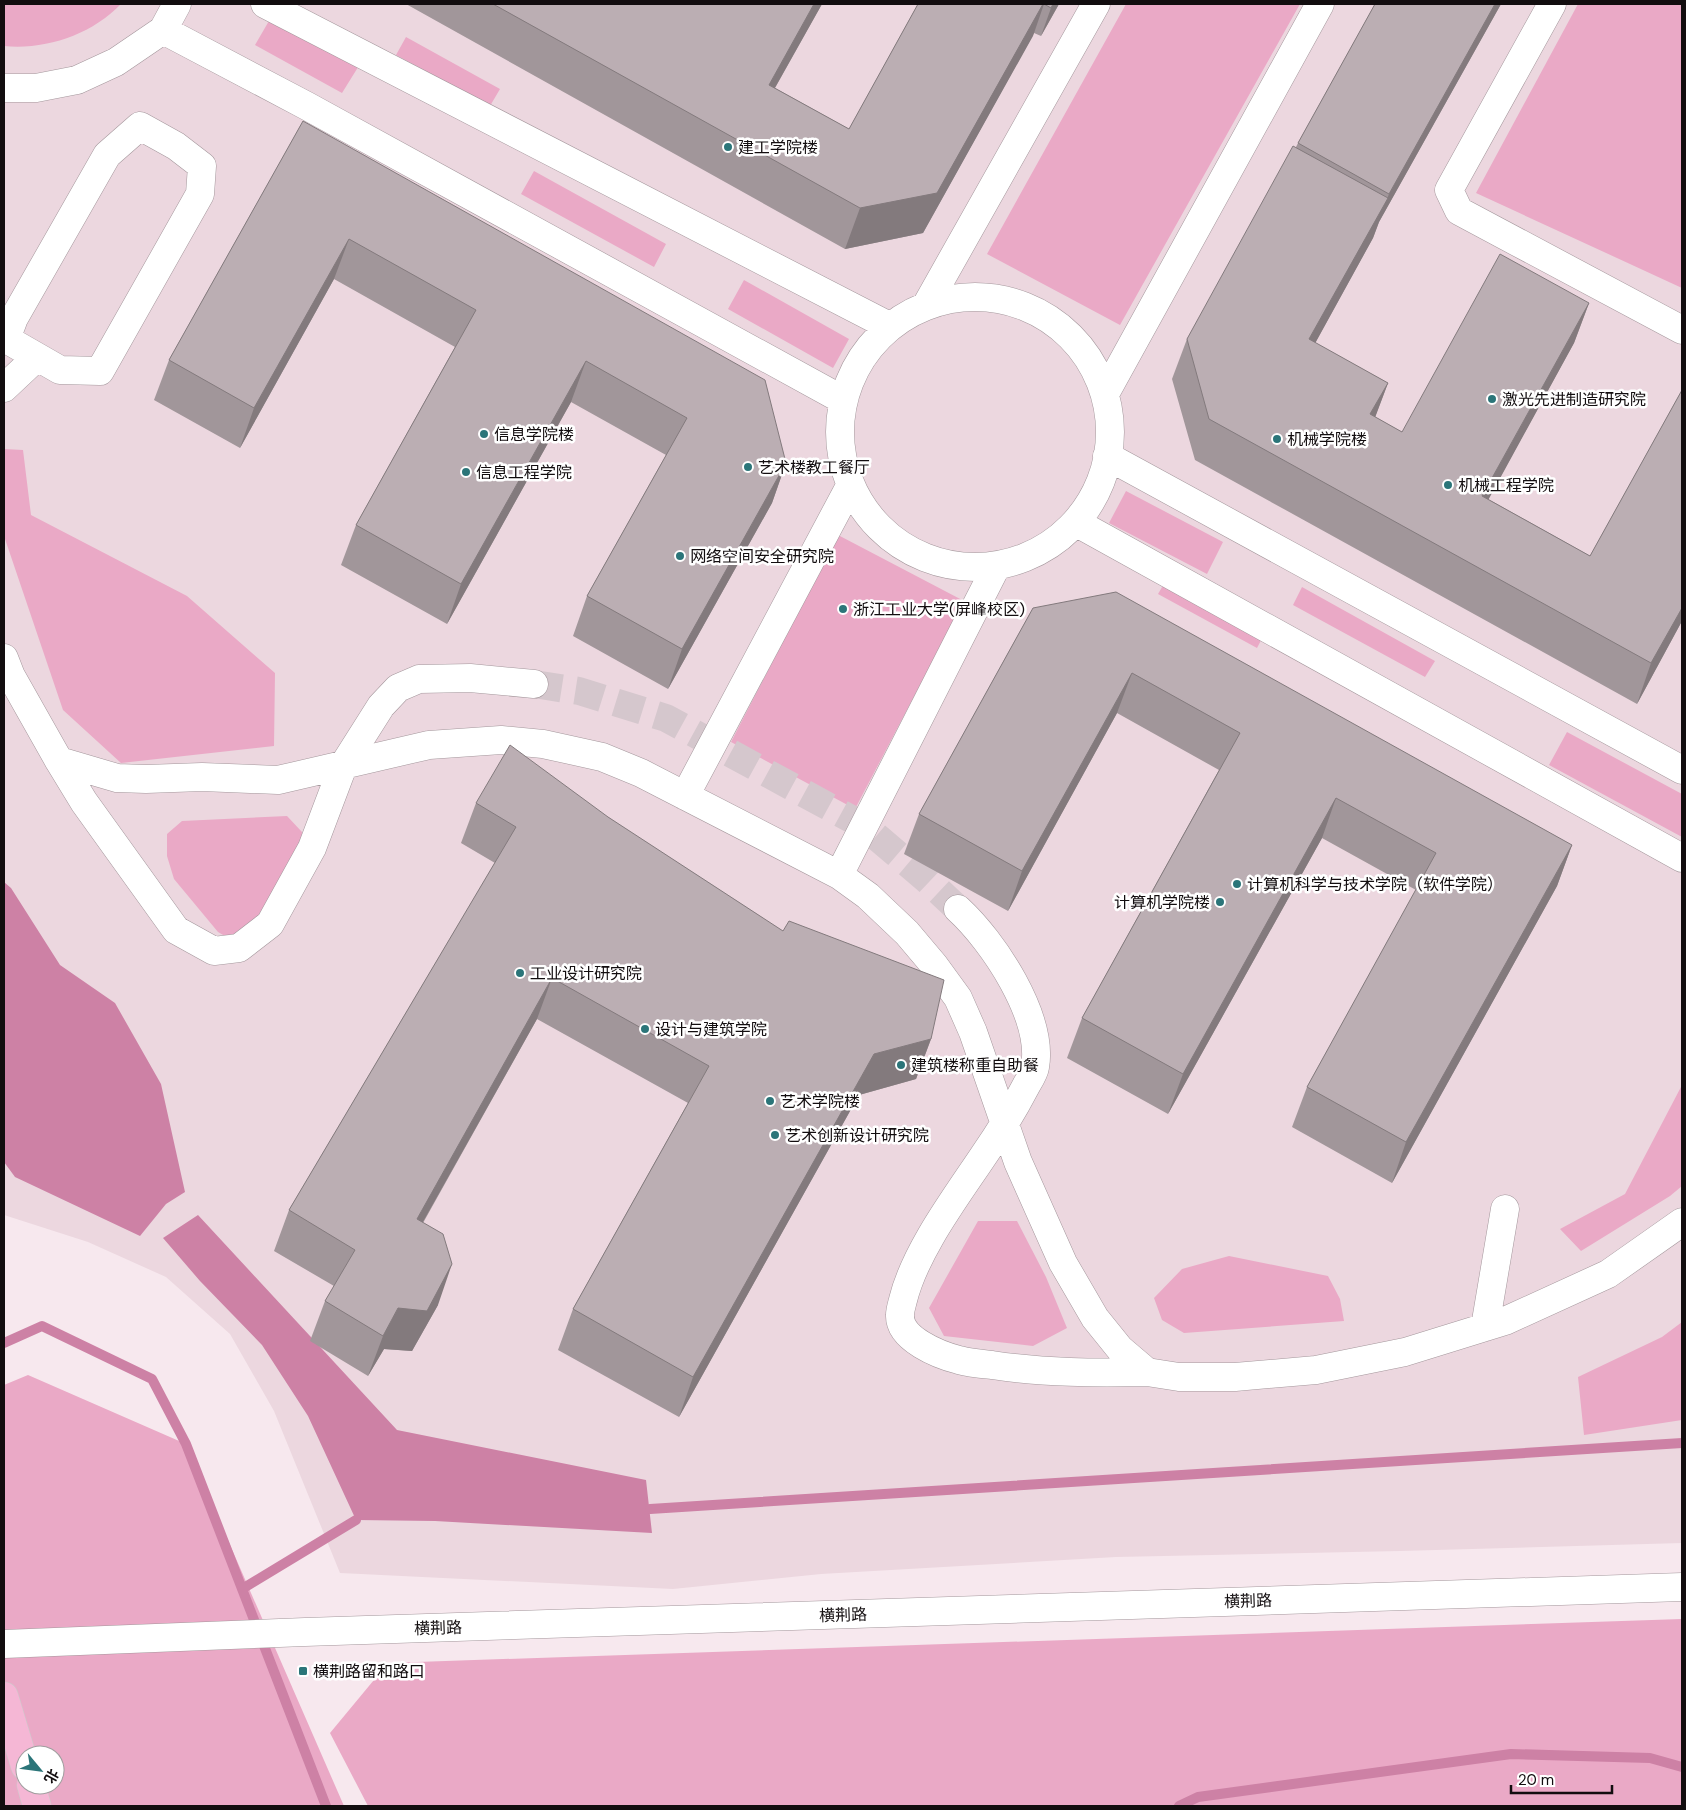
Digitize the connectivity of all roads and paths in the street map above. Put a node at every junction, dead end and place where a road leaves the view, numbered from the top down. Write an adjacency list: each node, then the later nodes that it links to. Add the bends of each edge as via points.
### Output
1 (177, 4): 6 (street)
2 (265, 4): 9 (street)
3 (1096, 4): 8 (street)
4 (1320, 4): 13 (street)
5 (1552, 4): 10 (street, via 1449,190 1459,211)
6 (163, 30): 7 (street, via 116,62 77,80 36,88); 14 (street)
7 (4, 88)
8 (927, 304): 9 (street); 13 (street, via 970,295 1013,300 1048,316 1086,351)
9 (889, 326): 14 (street, via 860,359)
10 (1682, 330)
11 (37, 357): 11 (street, via 60,370 100,371 200,194 202,166 176,146 140,126 107,156 14,318 6,339); 12 (street)
12 (4, 388)
13 (1106, 392): 15 (street, via 1112,438)
14 (843, 400): 16 (street, via 839,443)
15 (1107, 456): 17 (street, via 1101,484); 23 (street)
16 (850, 486): 18 (street, via 874,523 907,551 951,566); 24 (street)
17 (1076, 523): 18 (street, via 1041,552); 25 (street)
18 (996, 567): 26 (street)
19 (4, 658): 21 (street)
20 (534, 684): 22 (street, via 470,678 419,679 398,688 381,706)
21 (58, 761): 22 (street, via 117,778 146,780 202,777 278,780); 22 (street, via 176,930 214,951 239,948 270,924 312,848)
22 (343, 766): 24 (street, via 430,745 502,740 543,744 602,757)
23 (1682, 770)
24 (684, 796): 26 (street)
25 (1682, 858)
26 (839, 875): 28 (street, via 868,896 907,933 958,998 974,1032)
27 (958, 909): 28 (street, via 994,950 1011,977 1026,1007 1036,1044 1035,1068)
28 (1005, 1124): 32 (street, via 1018,1162 1063,1263 1095,1318 1120,1349); 32 (street, via 925,1247 906,1288 900,1315 906,1332 922,1346 959,1361 1055,1371)
29 (1504, 1209): 31 (street)
30 (1682, 1222): 31 (street, via 1608,1274)
31 (1485, 1327): 32 (street, via 1405,1352 1316,1370 1235,1377 1188,1377)
32 (1147, 1372)
33 (1682, 1587): 34 (street, 横荆路)
34 (4, 1644)
35 (4, 1696): 36 (main road)
36 (19, 1745)

